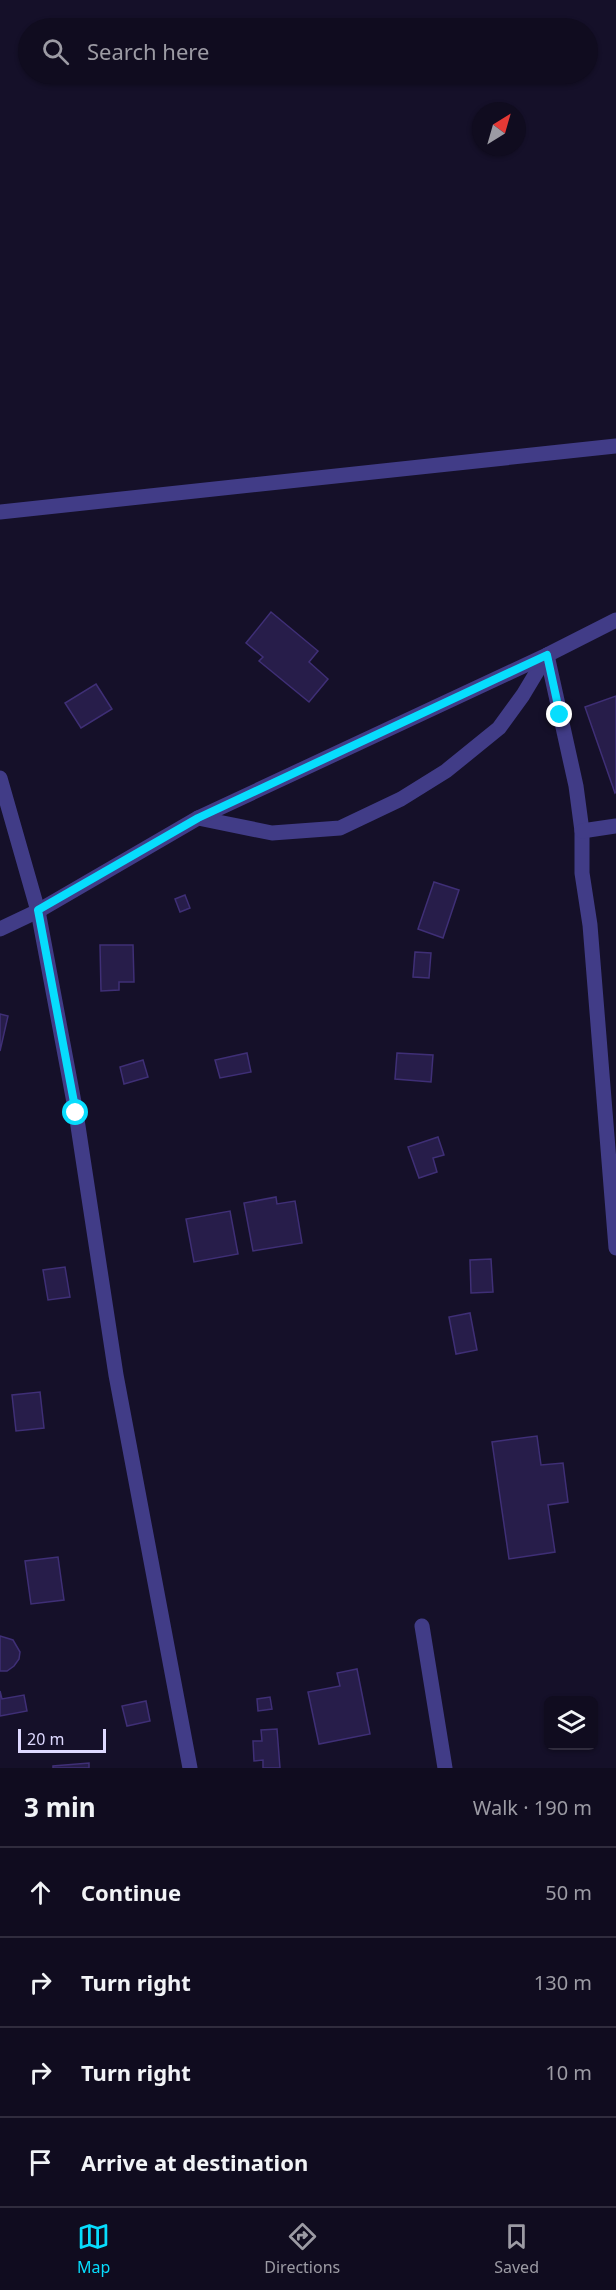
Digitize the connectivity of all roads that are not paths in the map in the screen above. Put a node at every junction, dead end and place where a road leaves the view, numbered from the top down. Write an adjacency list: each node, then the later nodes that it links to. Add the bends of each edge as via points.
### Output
1 (616, 446): 2 (street)
2 (0, 512)
3 (616, 620): 4 (street)
4 (547, 655): 6 (street); 6 (street, via 499,728 401,799 340,828 272,833); 8 (street)
5 (0, 778): 9 (street)
6 (198, 818): 9 (street)
7 (616, 826): 8 (street)
8 (582, 831): 11 (street, via 582,873 590,925)
9 (38, 910): 10 (street); 13 (street, via 76,1113 116,1375)
10 (0, 929)
11 (616, 1248)
12 (422, 1626): 14 (street)
13 (190, 1768)
14 (445, 1768)

